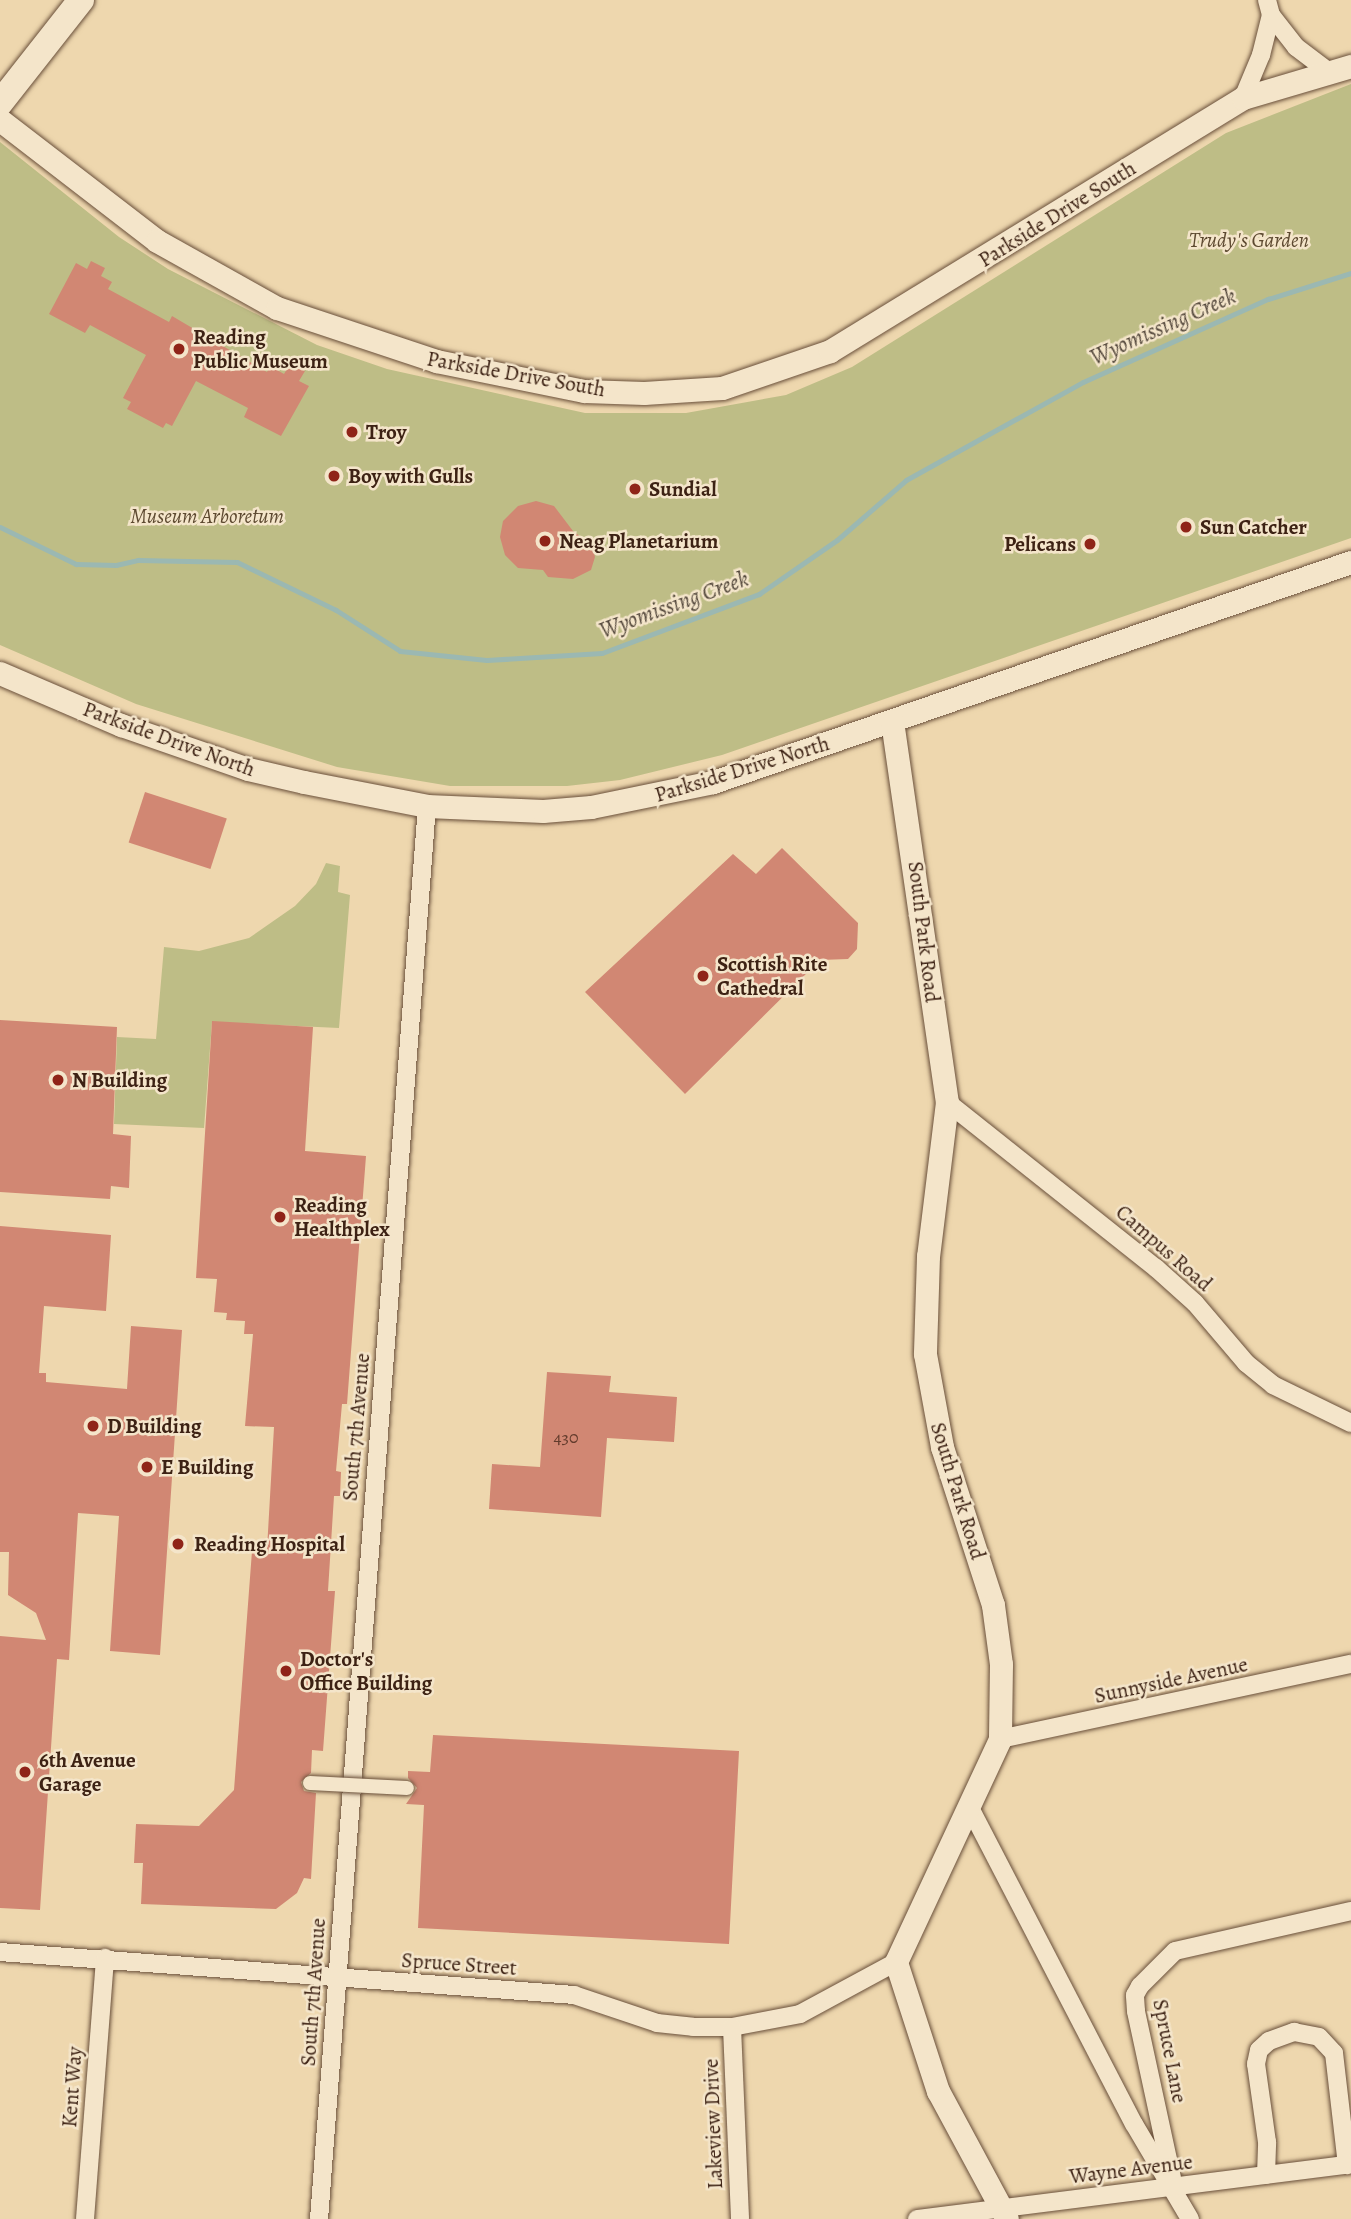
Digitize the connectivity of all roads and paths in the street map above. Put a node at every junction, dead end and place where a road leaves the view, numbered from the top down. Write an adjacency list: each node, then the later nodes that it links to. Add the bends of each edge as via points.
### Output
1 (80, 0): 6 (main road)
2 (1269, 8): 4 (street, via 1296,47); 5 (street, via 1261,55)
3 (1351, 66): 4 (street, Parkside Drive South)
4 (1329, 72): 5 (street, Parkside Drive South)
5 (1242, 98): 7 (street, Parkside Drive South, via 830,351 722,388 644,393 584,391 436,361 277,308 157,241)
6 (0, 103)
7 (0, 120)
8 (1351, 562): 10 (street, Parkside Drive North)
9 (0, 673): 11 (street, Parkside Drive North, via 121,724 248,769)
10 (892, 721): 11 (street, Parkside Drive North, via 713,782 637,801 542,811); 12 (street, South Park Road)
11 (427, 806): 23 (street, South 7th Avenue)
12 (947, 1102): 13 (street, Campus Road, via 1156,1268 1195,1303 1246,1363 1273,1385); 15 (street, South Park Road, via 928,1256 925,1354 942,1447 997,1625)
13 (1351, 1423)
14 (1351, 1664): 15 (street, Sunnyside Avenue)
15 (1000, 1739): 18 (street, South Park Road)
16 (310, 1783): 17 (street, bridge)
17 (407, 1788)
18 (969, 1806): 22 (street, South Park Road); 27 (street, Spruce Lane, via 1134,2124)
19 (1351, 1911): 27 (street, Spruce Lane, via 1175,1951 1140,1986 1135,1995 1136,2011)
20 (0, 1952): 21 (street, Spruce Street)
21 (105, 1958): 23 (street, Spruce Street); 29 (street, Kent Way)
22 (897, 1962): 24 (street, Spruce Street, via 800,2014); 28 (street, via 938,2091)
23 (337, 1979): 24 (street, Spruce Street, via 573,1995 670,2025); 30 (street, South 7th Avenue)
24 (732, 2027): 31 (street, Lakeview Drive)
25 (1349, 2165): 26 (street, Wayne Avenue); 26 (street, via 1334,2053 1319,2037 1294,2032 1269,2041 1259,2050 1256,2064 1267,2142)
26 (1266, 2175): 27 (street, Wayne Avenue)
27 (1174, 2187): 28 (street, Wayne Avenue); 33 (street, Spruce Lane)
28 (1004, 2214): 32 (street, Wayne Avenue)
29 (85, 2219)
30 (319, 2219)
31 (740, 2219)
32 (917, 2219)
33 (1190, 2219)

